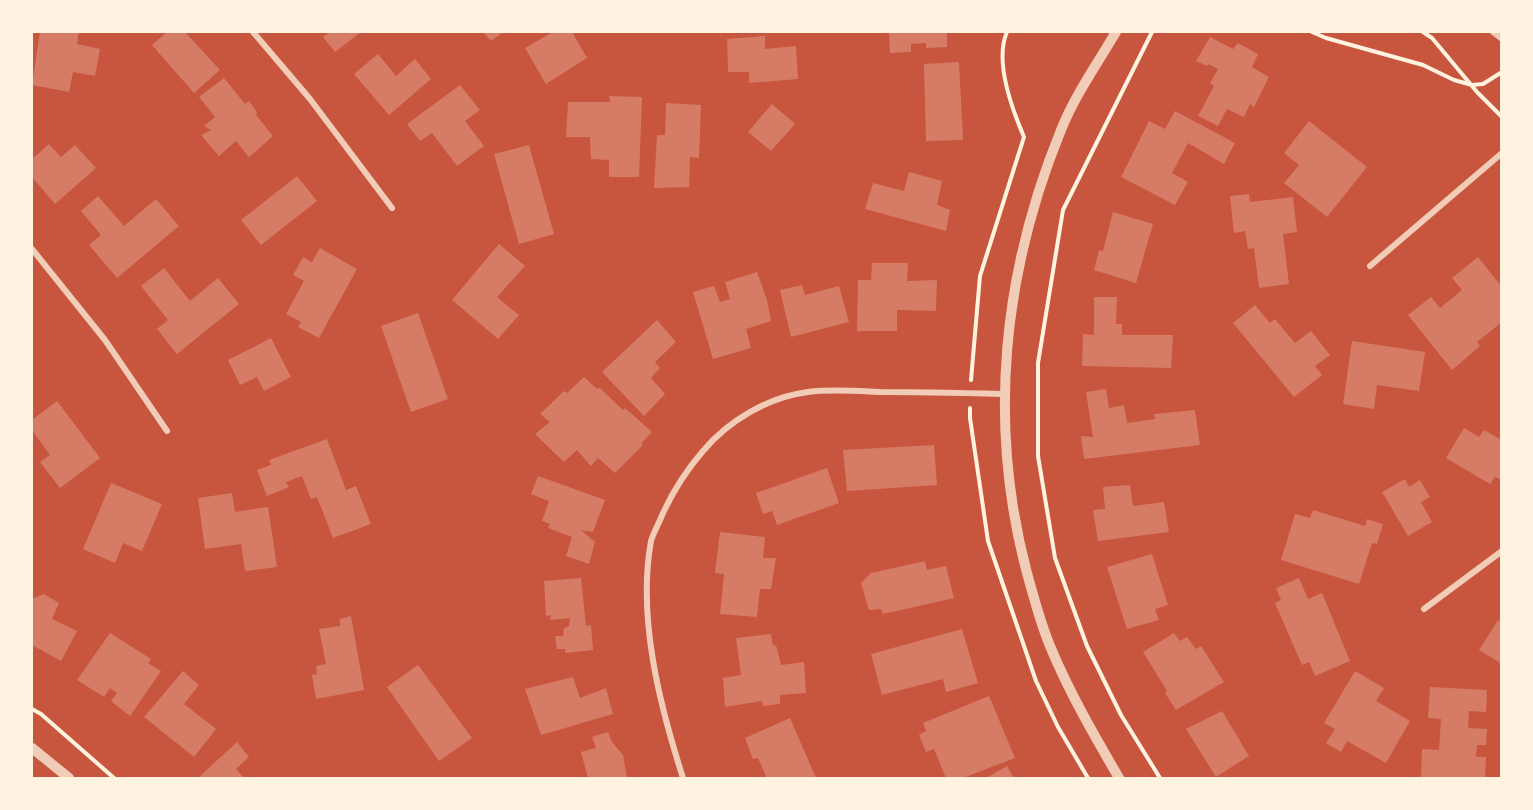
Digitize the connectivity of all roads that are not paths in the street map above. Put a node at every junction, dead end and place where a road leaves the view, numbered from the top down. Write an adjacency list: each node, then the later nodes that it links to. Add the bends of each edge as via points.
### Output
1 (253, 32): 7 (street, via 310,99)
2 (1116, 32): 10 (street, via 1061,129 1034,201 1016,276)
3 (1493, 32): 5 (street)
4 (1498, 32): 5 (street)
5 (1502, 38)
6 (1502, 153): 9 (street)
7 (392, 208)
8 (32, 249): 11 (street, via 105,340)
9 (1370, 266)
10 (1004, 394): 16 (street, via 807,392 748,413 712,440 683,475 651,539 648,599 652,658 666,725); 17 (street, via 1007,468 1017,531 1037,612 1079,710)
11 (167, 431)
12 (1502, 551): 13 (street)
13 (1424, 609)
14 (32, 748): 15 (street)
15 (69, 778)
16 (683, 778)
17 (1119, 778)

